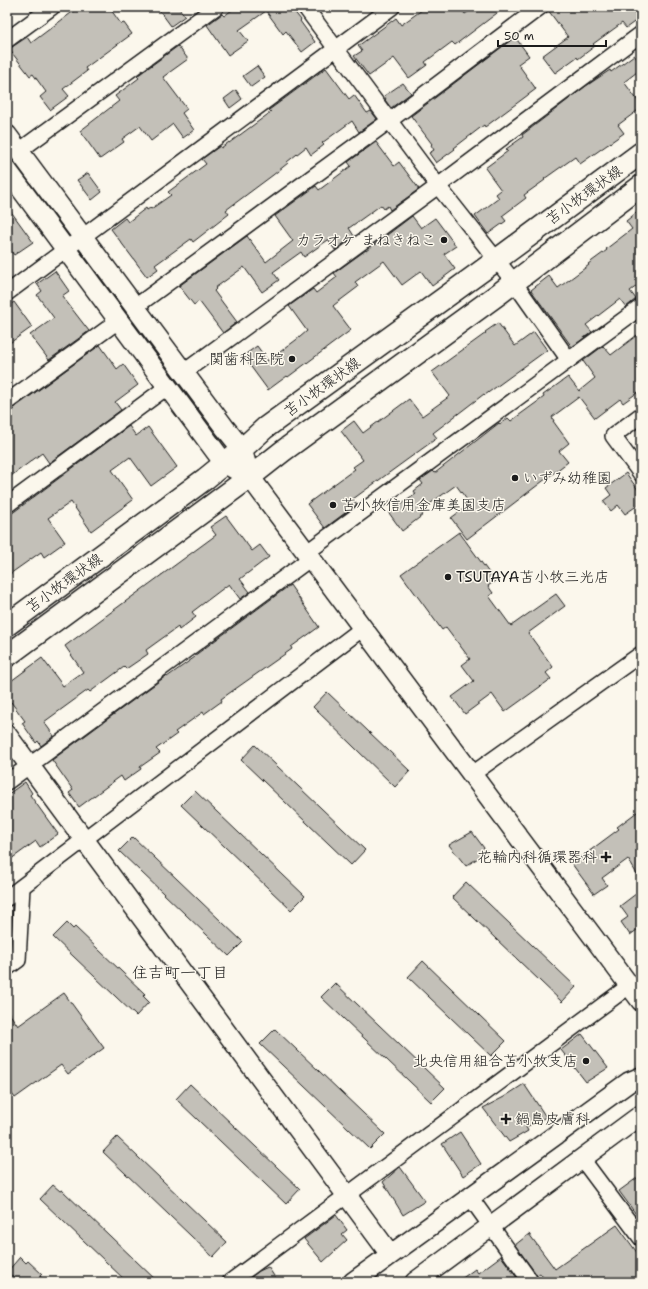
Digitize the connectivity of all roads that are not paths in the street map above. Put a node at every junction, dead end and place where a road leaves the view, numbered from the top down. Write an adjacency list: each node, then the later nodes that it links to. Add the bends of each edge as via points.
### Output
1 (52, 7): 7 (street)
2 (216, 7): 11 (street)
3 (306, 7): 8 (street)
4 (392, 7): 8 (street)
5 (540, 7): 9 (street)
6 (641, 34): 14 (street)
7 (7, 40)
8 (336, 49): 9 (street); 16 (street)
9 (389, 121): 14 (street); 21 (street)
10 (7, 135): 11 (street)
11 (19, 151): 16 (street)
12 (641, 153): 18 (main road, 苫小牧環状線)
13 (7, 170): 17 (street)
14 (438, 186): 18 (street); 25 (street)
15 (641, 186): 19 (main road, 苫小牧環状線)
16 (83, 237): 17 (street); 21 (street)
17 (65, 250): 20 (street); 23 (street)
18 (497, 259): 19 (street); 29 (main road, 苫小牧環状線, via 266,428)
19 (514, 282): 24 (street); 32 (main road, 苫小牧環状線)
20 (7, 293)
21 (134, 307): 25 (street)
22 (641, 307): 24 (street)
23 (118, 321): 26 (street); 27 (street)
24 (569, 360): 34 (street)
25 (184, 372): 29 (street)
26 (167, 387): 30 (street); 33 (street)
27 (7, 402)
28 (641, 416): 31 (street, via 613,436)
29 (242, 449): 30 (main road, 苫小牧環状線); 32 (street)
30 (224, 464): 32 (street); 35 (main road, 苫小牧環状線)
31 (641, 474)
32 (250, 477): 34 (street); 38 (main road, 苫小牧環状線)
33 (7, 505)
34 (309, 555): 36 (street); 40 (street)
35 (7, 625)
36 (363, 628): 41 (street); 43 (street)
37 (641, 654): 41 (street)
38 (7, 656)
39 (7, 735): 40 (street)
40 (30, 765): 42 (street); 43 (street)
41 (471, 775): 47 (street)
42 (7, 782)
43 (85, 840): 44 (street); 52 (street)
44 (22, 887): 45 (street); 46 (street, via 18,960)
45 (7, 898)
46 (7, 968)
47 (629, 986): 48 (street); 52 (street)
48 (641, 1001)
49 (641, 1077): 53 (street, via 628,1082)
50 (641, 1116): 51 (street)
51 (582, 1159): 54 (street); 55 (street)
52 (347, 1195): 56 (street); 57 (street)
53 (470, 1197): 54 (street); 56 (street)
54 (490, 1227): 59 (street); 60 (street)
55 (641, 1238)
56 (390, 1254): 58 (street)
57 (230, 1282)
58 (353, 1282)
59 (415, 1282)
60 (531, 1282)

